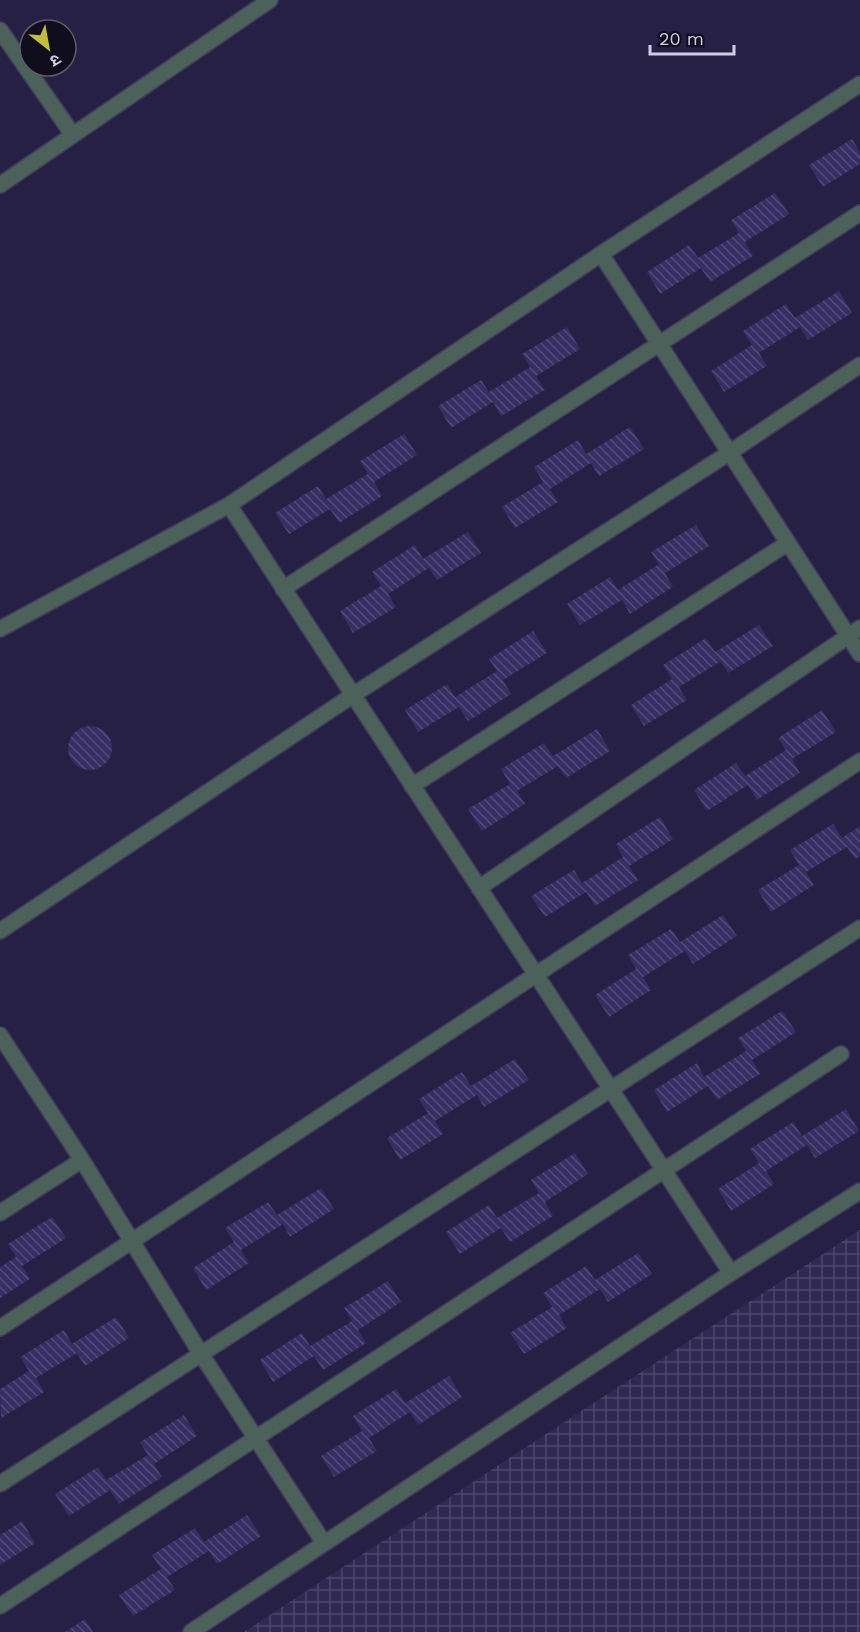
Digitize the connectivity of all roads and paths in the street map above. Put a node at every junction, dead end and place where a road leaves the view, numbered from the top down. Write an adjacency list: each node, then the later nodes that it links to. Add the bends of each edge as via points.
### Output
1 (270, 0): 4 (street)
2 (0, 30): 4 (street)
3 (860, 84): 7 (street)
4 (73, 135): 5 (street)
5 (0, 185)
6 (860, 213): 8 (street)
7 (601, 254): 8 (street); 11 (street)
8 (659, 344): 10 (street); 13 (street)
9 (860, 365): 10 (street)
10 (729, 453): 12 (street); 17 (street)
11 (229, 505): 13 (street); 14 (street)
12 (788, 543): 15 (street); 19 (street)
13 (283, 589): 17 (street)
14 (0, 629)
15 (854, 632): 16 (street); 20 (street)
16 (860, 654)
17 (353, 695): 19 (street); 22 (street)
18 (860, 760): 23 (street)
19 (412, 786): 20 (street)
20 (479, 888): 23 (street)
21 (860, 928): 26 (street)
22 (0, 931)
23 (536, 975): 26 (street); 31 (street)
24 (2, 1043): 27 (street)
25 (841, 1054): 28 (street)
26 (611, 1089): 28 (street); 34 (street)
27 (82, 1160): 30 (street); 31 (street)
28 (664, 1171): 32 (street); 35 (street)
29 (860, 1191): 32 (street)
30 (0, 1213)
31 (131, 1241): 33 (street); 34 (street)
32 (731, 1273): 37 (street)
33 (0, 1328)
34 (201, 1354): 35 (street); 36 (street)
35 (256, 1438): 37 (street); 38 (street)
36 (0, 1484)
37 (324, 1543): 39 (street)
38 (0, 1605)
39 (191, 1632)

